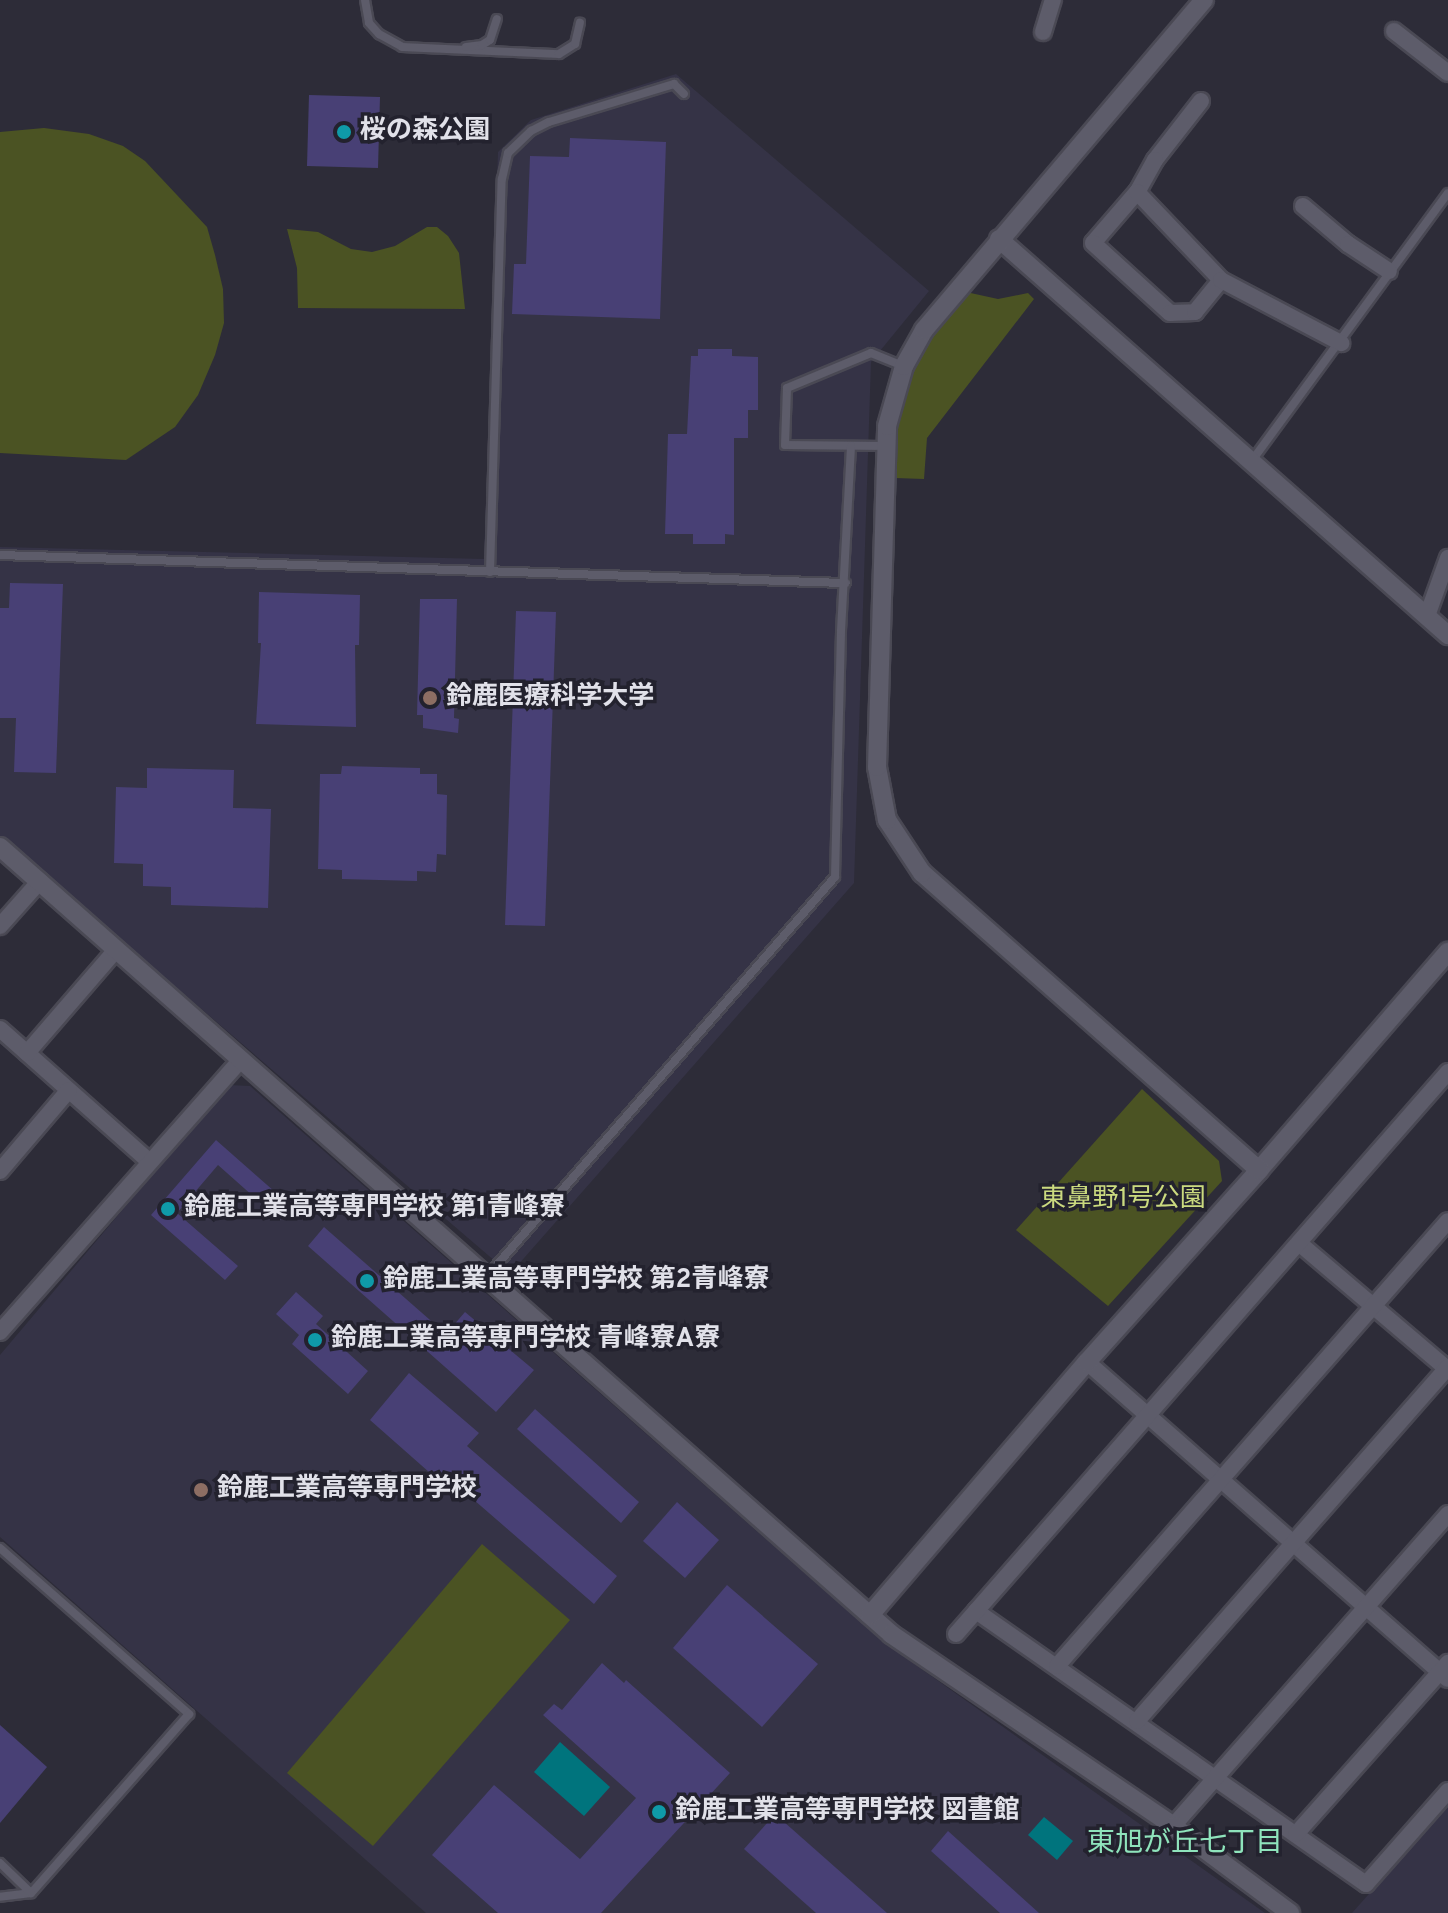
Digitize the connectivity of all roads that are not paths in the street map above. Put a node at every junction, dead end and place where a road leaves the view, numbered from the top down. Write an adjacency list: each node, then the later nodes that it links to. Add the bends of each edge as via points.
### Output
1 (365, 0): 8 (lane, via 369,23 393,43)
2 (1053, 0): 7 (street)
3 (1204, 0): 15 (street)
4 (497, 19): 8 (lane, via 495,34 482,45)
5 (580, 23): 8 (lane, via 575,44 559,54)
6 (1394, 31): 9 (street)
7 (1043, 32)
8 (442, 49)
9 (1448, 73)
10 (684, 94): 25 (lane, via 674,84 549,122 508,153 502,179)
11 (1201, 101): 12 (street)
12 (1137, 192): 17 (street); 17 (street, via 1093,243 1170,313 1195,312)
13 (1448, 193): 16 (lane)
14 (1303, 206): 16 (street)
15 (999, 239): 19 (street, via 924,330); 22 (street)
16 (1389, 271): 18 (lane)
17 (1221, 280): 18 (street)
18 (1341, 343): 22 (lane)
19 (904, 366): 20 (lane, via 871,353 787,388 785,445); 21 (street, via 889,412)
20 (851, 446): 21 (lane); 26 (lane)
21 (886, 446): 40 (street, via 877,767 882,806 894,832 922,873)
22 (1251, 462): 27 (street)
23 (0, 555): 25 (lane)
24 (1448, 558): 27 (street)
25 (490, 572): 26 (lane)
26 (846, 583): 44 (lane, via 835,877)
27 (1427, 616): 28 (street)
28 (1448, 635)
29 (0, 847): 30 (street)
30 (40, 881): 31 (street); 32 (street)
31 (0, 926)
32 (116, 950): 35 (street); 36 (street)
33 (1445, 961): 40 (street)
34 (0, 1029): 35 (street)
35 (27, 1053): 38 (street)
36 (240, 1061): 39 (street); 44 (street)
37 (1448, 1072): 43 (street)
38 (69, 1090): 39 (street); 41 (street)
39 (150, 1162): 46 (street)
40 (1259, 1170): 47 (street)
41 (0, 1171)
42 (1448, 1221): 45 (street)
43 (1299, 1243): 45 (street); 49 (street)
44 (488, 1275): 56 (street)
45 (1372, 1306): 48 (street); 50 (street)
46 (0, 1332)
47 (1087, 1362): 49 (street); 56 (street)
48 (1448, 1369): 52 (street)
49 (1148, 1414): 50 (street); 55 (street)
50 (1220, 1480): 52 (street); 58 (street)
51 (1448, 1514): 54 (street)
52 (1293, 1544): 54 (street); 60 (street)
53 (0, 1548): 66 (lane, via 189,1714)
54 (1366, 1608): 59 (street); 61 (street)
55 (976, 1611): 57 (street); 58 (street)
56 (870, 1615): 63 (street, via 931,1663)
57 (956, 1634)
58 (1057, 1666): 60 (street)
59 (1445, 1672): 64 (street)
60 (1137, 1721): 61 (street)
61 (1217, 1777): 63 (street); 64 (street)
62 (1448, 1791): 64 (street, via 1366,1884)
63 (1173, 1826): 68 (street)
64 (1296, 1834)
65 (0, 1863): 66 (lane)
66 (31, 1893): 67 (lane)
67 (0, 1897)
68 (1290, 1913)

